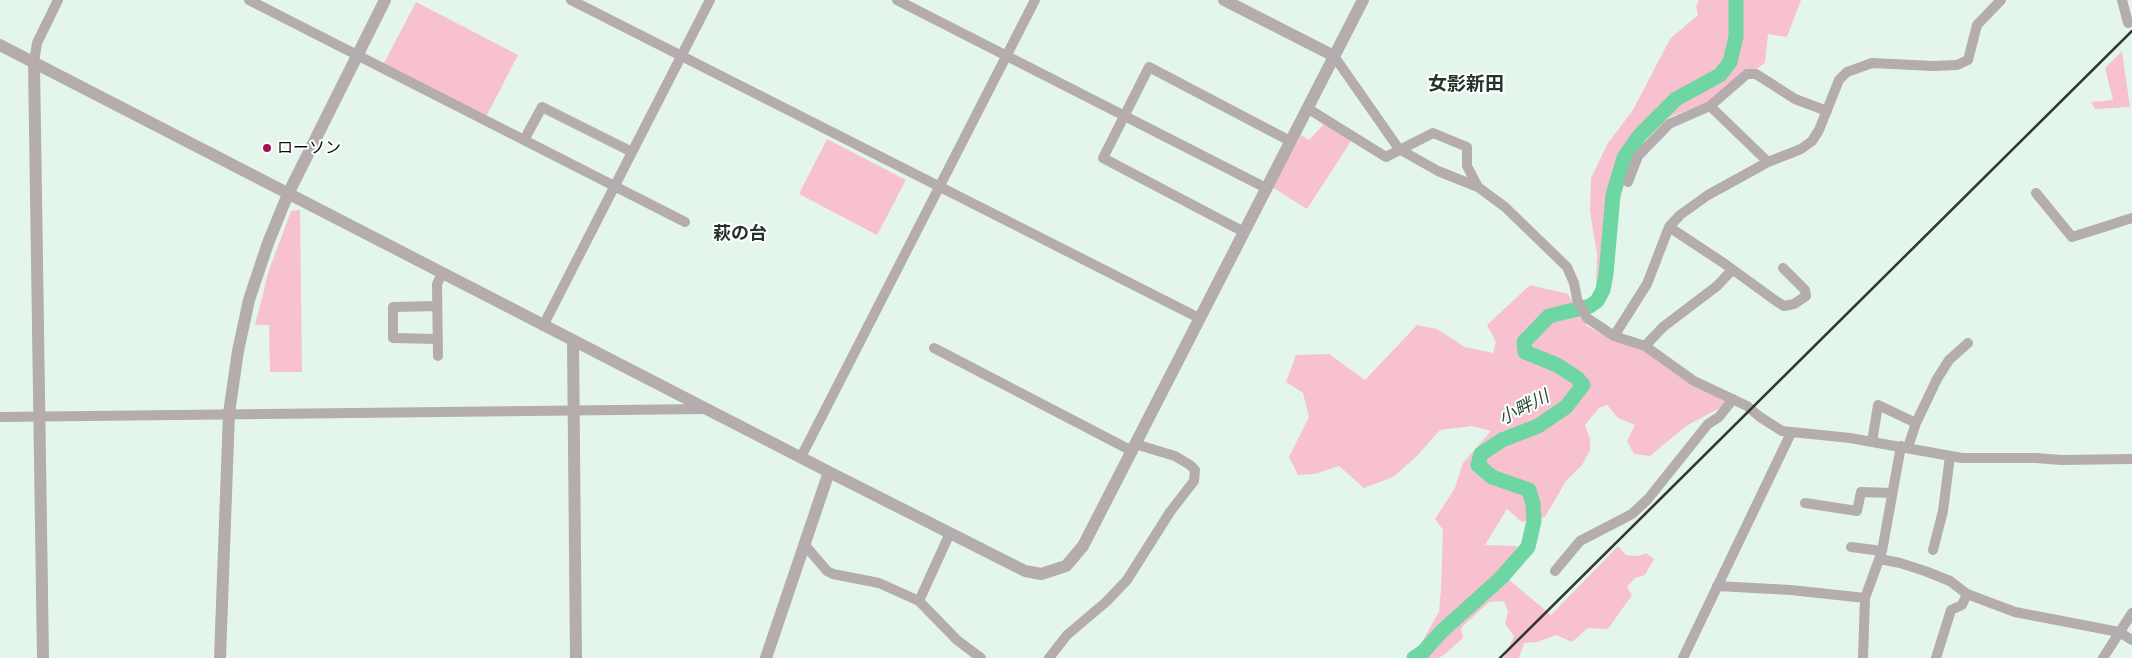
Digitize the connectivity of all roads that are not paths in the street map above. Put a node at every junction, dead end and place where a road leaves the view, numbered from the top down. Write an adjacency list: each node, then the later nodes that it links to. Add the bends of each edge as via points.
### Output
1 (58, 0): 18 (street, via 37,43)
2 (249, 0): 14 (street)
3 (385, 0): 14 (street)
4 (571, 0): 15 (street)
5 (710, 0): 15 (street)
6 (897, 0): 16 (street)
7 (1035, 0): 16 (street)
8 (1224, 0): 17 (street)
9 (1363, 0): 17 (street)
10 (2000, 0): 21 (street, via 1977,25 1968,60 1957,65 1872,63 1856,68 1840,80)
11 (2122, 0): 12 (street)
12 (2128, 23)
13 (0, 45): 18 (street)
14 (357, 55): 23 (street); 34 (street)
15 (680, 56): 26 (street); 31 (street)
16 (1006, 56): 22 (street); 31 (street)
17 (1334, 56): 20 (street); 25 (street)
18 (34, 62): 34 (street); 56 (street)
19 (1710, 106): 21 (street, via 1747,74 1756,74 1794,99); 27 (street); 28 (street, via 1669,124 1638,156)
20 (1307, 108): 24 (street); 25 (street, via 1386,158)
21 (1827, 111): 27 (street, via 1812,140 1801,149)
22 (1125, 116): 24 (street, via 1149,68); 32 (street); 38 (street, via 1103,158)
23 (524, 140): 26 (street, via 542,107); 29 (street)
24 (1290, 141): 32 (street)
25 (1400, 149): 30 (street, via 1438,171); 30 (street, via 1433,133 1467,147 1467,166)
26 (632, 152): 29 (street)
27 (1768, 162): 37 (street, via 1708,194)
28 (1628, 182)
29 (614, 187): 36 (street); 44 (street)
30 (1478, 187): 45 (street, via 1512,214 1567,267 1586,317)
31 (939, 188): 43 (street); 64 (street)
32 (1266, 188): 38 (street)
33 (2036, 193): 35 (street, via 2072,237)
34 (288, 194): 41 (street); 55 (street, via 249,300)
35 (2132, 218)
36 (685, 222)
37 (1669, 227): 40 (street); 45 (street, via 1647,284)
38 (1244, 232): 43 (street)
39 (1783, 268): 40 (street, via 1805,290 1806,296 1784,306)
40 (1732, 270): 49 (street)
41 (442, 274): 42 (street, via 437,284); 44 (street)
42 (437, 306): 46 (street); 46 (street, via 393,307 393,338)
43 (1199, 318): 61 (street)
44 (544, 326): 47 (street)
45 (1614, 336): 49 (street)
46 (437, 339): 51 (street)
47 (573, 341): 53 (street); 54 (street)
48 (1968, 343): 58 (street, via 1949,360)
49 (1645, 346): 52 (street, via 1694,381)
50 (934, 348): 61 (street)
51 (438, 356)
52 (1733, 399): 59 (street, via 1772,426); 74 (street, via 1720,417 1708,424 1648,499 1632,514 1580,541)
53 (573, 409): 54 (street); 55 (street); 84 (street)
54 (710, 409): 64 (street)
55 (229, 413): 56 (street); 83 (street)
56 (40, 416): 57 (street); 82 (street)
57 (0, 417)
58 (1916, 423): 60 (street, via 1878,405); 62 (street)
59 (1791, 433): 60 (street); 75 (street)
60 (1868, 444): 62 (street)
61 (1133, 447): 69 (street, via 1083,546 1062,568 1041,574 1025,571); 87 (street, via 1182,460 1195,470 1196,476 1127,580 1067,635)
62 (1905, 447): 63 (street); 67 (street)
63 (1950, 456): 65 (street, via 1977,459); 72 (street, via 1943,511)
64 (801, 457): 66 (street)
65 (2132, 459)
66 (829, 472): 69 (street); 70 (street)
67 (1892, 494): 68 (street, via 1861,492 1857,512); 73 (street)
68 (1805, 503)
69 (950, 533): 78 (street)
70 (804, 544): 78 (street, via 833,574 879,583); 85 (street)
71 (1851, 547): 73 (street)
72 (1932, 550)
73 (1881, 555): 76 (street, via 1950,582); 77 (street)
74 (1555, 571)
75 (1717, 586): 77 (street); 88 (street)
76 (1968, 594): 80 (street, via 2015,612); 90 (street, via 1962,605 1952,610)
77 (1865, 598): 89 (street)
78 (919, 600): 86 (street, via 956,640)
79 (2132, 613): 80 (street)
80 (2119, 632): 81 (street); 91 (street)
81 (2132, 640)
82 (43, 658)
83 (220, 658)
84 (576, 658)
85 (766, 658)
86 (981, 658)
87 (1048, 658)
88 (1683, 658)
89 (1863, 658)
90 (1936, 658)
91 (2103, 658)

